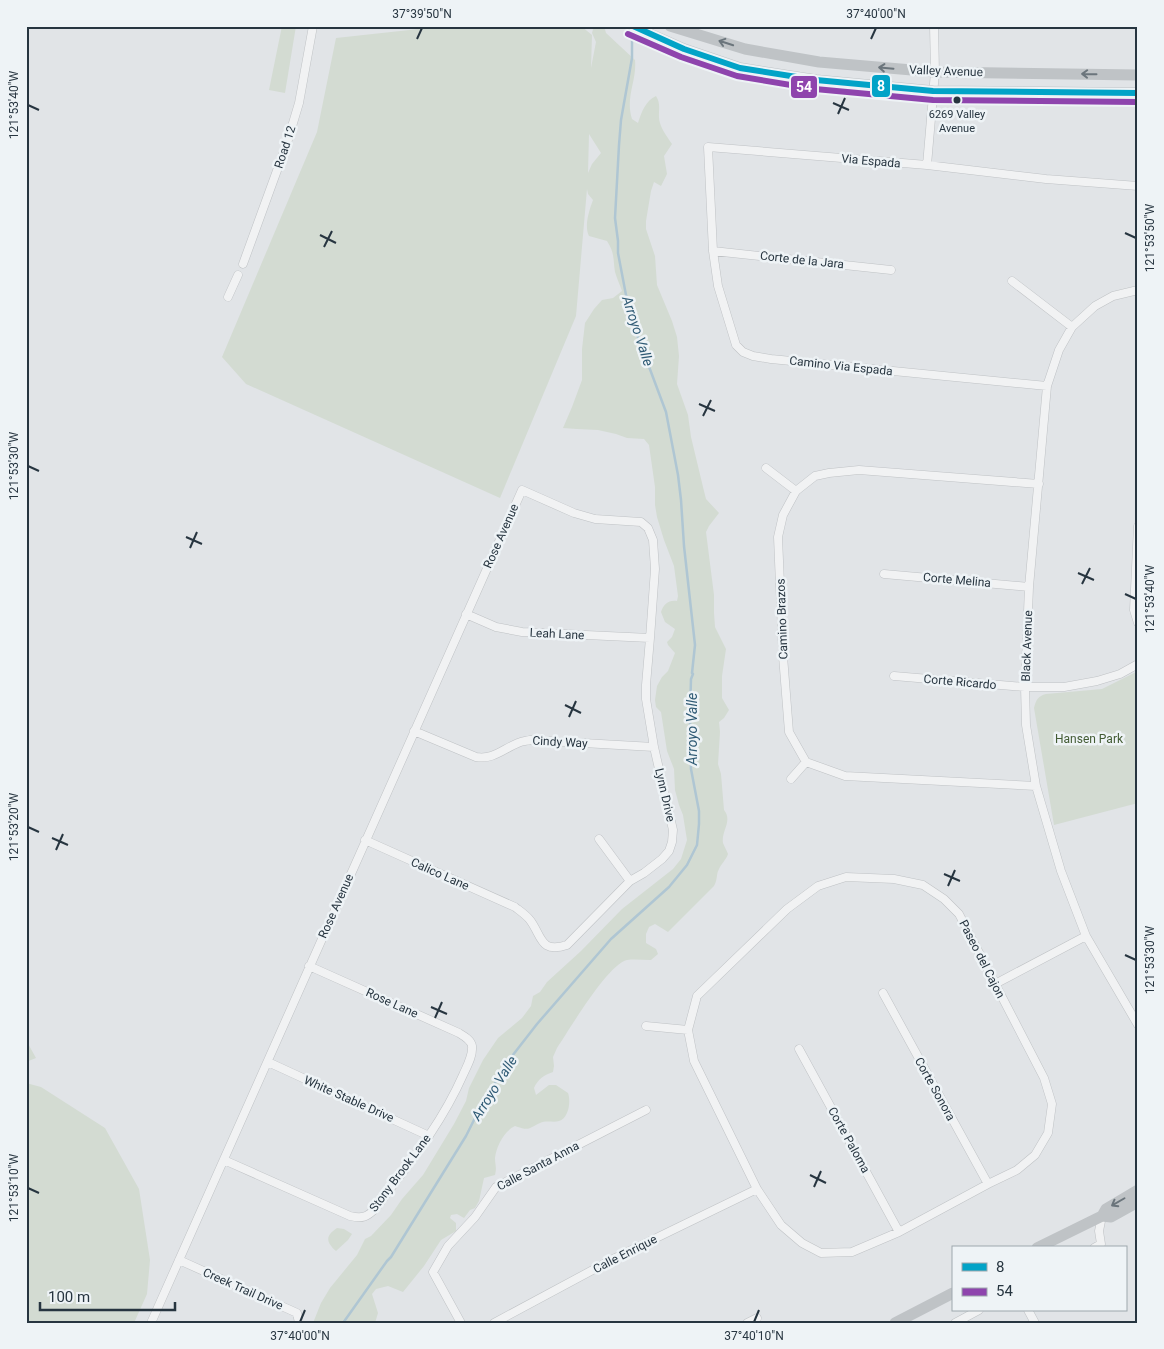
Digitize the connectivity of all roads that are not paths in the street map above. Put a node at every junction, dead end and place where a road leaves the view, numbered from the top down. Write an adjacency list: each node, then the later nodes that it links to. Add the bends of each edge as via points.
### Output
1 (313, 26): 12 (street, Road 12, via 288,143)
2 (632, 26): 7 (main road, Valley Avenue, via 684,49 740,68 816,80)
3 (670, 26): 5 (main road, Valley Avenue, one-way to 3, via 819,62 754,51)
4 (934, 26): 5 (street)
5 (935, 72): 6 (main road, Valley Avenue, one-way to 5); 7 (street)
6 (1138, 75)
7 (933, 91): 8 (main road, Valley Avenue); 9 (street)
8 (1138, 94)
9 (927, 165): 10 (street, Via Espada); 11 (street, Via Espada, via 708,147)
10 (1138, 186)
11 (713, 251): 13 (street, Corte de la Jara); 19 (street, Camino Via Espada, via 718,286 736,345 743,352 771,359)
12 (242, 264)
13 (892, 270)
14 (238, 275): 17 (street)
15 (1012, 281): 18 (street)
16 (1138, 290): 18 (street, Black Avenue, via 1113,296 1095,306)
17 (228, 297)
18 (1072, 327): 19 (street, Black Avenue, via 1059,350)
19 (1047, 386): 21 (street, Black Avenue)
20 (766, 468): 22 (street)
21 (1039, 484): 22 (street, Camino Brazos, via 859,470 815,476); 26 (street, Black Avenue)
22 (796, 491): 35 (street, Camino Brazos, via 783,515 778,537 789,732)
23 (1138, 526): 28 (street, via 1134,610)
24 (648, 528): 27 (street, Rose Avenue, via 641,522 595,519 574,513 522,490); 29 (street, Lynn Drive, via 653,540 655,569)
25 (884, 574): 26 (street, Corte Melina)
26 (1029, 587): 32 (street, Black Avenue)
27 (466, 614): 29 (street, Leah Lane, via 496,627 522,632); 33 (street, Rose Avenue)
28 (1138, 623)
29 (650, 638): 34 (street, Lynn Drive, via 646,699)
30 (1138, 664): 32 (street, Corte Ricardo, via 1120,674 1096,681 1064,687)
31 (894, 676): 32 (street, Corte Ricardo)
32 (1025, 687): 37 (street, Black Avenue, via 1026,725)
33 (414, 731): 34 (street, Cindy Way, via 484,758 530,740); 39 (street, Rose Avenue)
34 (654, 747): 40 (street, Lynn Drive, via 673,830 672,842 662,859)
35 (806, 762): 36 (street); 37 (street, via 845,776)
36 (791, 779)
37 (1036, 786): 42 (street, Black Avenue, via 1061,871)
38 (599, 839): 40 (street)
39 (365, 840): 41 (street, Calico Lane); 43 (street, Rose Avenue)
40 (630, 881): 41 (street, Lynn Drive, via 566,945 558,948 547,947 530,920)
41 (515, 907)
42 (1086, 936): 44 (street); 46 (street, Black Avenue)
43 (309, 966): 49 (street, Rose Lane, via 459,1033); 51 (street, Rose Avenue)
44 (995, 984): 48 (street, Paseo del Cajon, via 959,914 944,899 923,885 894,879 846,877 818,886 780,915 697,996); 55 (street, Paseo del Cajon, via 1044,1078 1052,1104 1048,1133 1035,1155 1017,1170)
45 (883, 993): 55 (street, Corte Sonora)
46 (1138, 1025)
47 (646, 1026): 48 (street)
48 (688, 1030): 56 (street, Paseo del Cajon, via 694,1061)
49 (472, 1044): 53 (street, Stony Brook Lane, via 471,1055 456,1090)
50 (799, 1049): 60 (street, Corte Paloma)
51 (268, 1062): 53 (street, White Stable Drive); 54 (street, Rose Avenue)
52 (646, 1110): 69 (street, Calle Santa Anna, via 496,1187 475,1218 448,1246 433,1272)
53 (429, 1136): 54 (street, Stony Brook Lane, via 375,1209 359,1218)
54 (224, 1160): 63 (street, Rose Avenue)
55 (988, 1184): 60 (street, Paseo del Cajon)
56 (757, 1188): 60 (street, Paseo del Cajon, via 781,1225 821,1252 852,1252); 70 (street, Calle Enrique, via 615,1258)
57 (1138, 1190): 59 (main road, one-way to 59, via 1106,1209)
58 (1138, 1202): 59 (main road, via 1111,1217)
59 (1102, 1216): 61 (main road); 62 (street, via 1101,1244)
60 (899, 1232)
61 (1041, 1246)
62 (1098, 1246)
63 (179, 1260): 67 (street, Rose Avenue); 68 (street, Creek Trail Drive, via 297,1313)
64 (952, 1294): 72 (main road)
65 (975, 1312): 73 (street)
66 (757, 1318): 71 (street)
67 (152, 1323)
68 (299, 1323)
69 (462, 1323)
70 (494, 1323)
71 (748, 1323)
72 (895, 1323)
73 (955, 1323)

